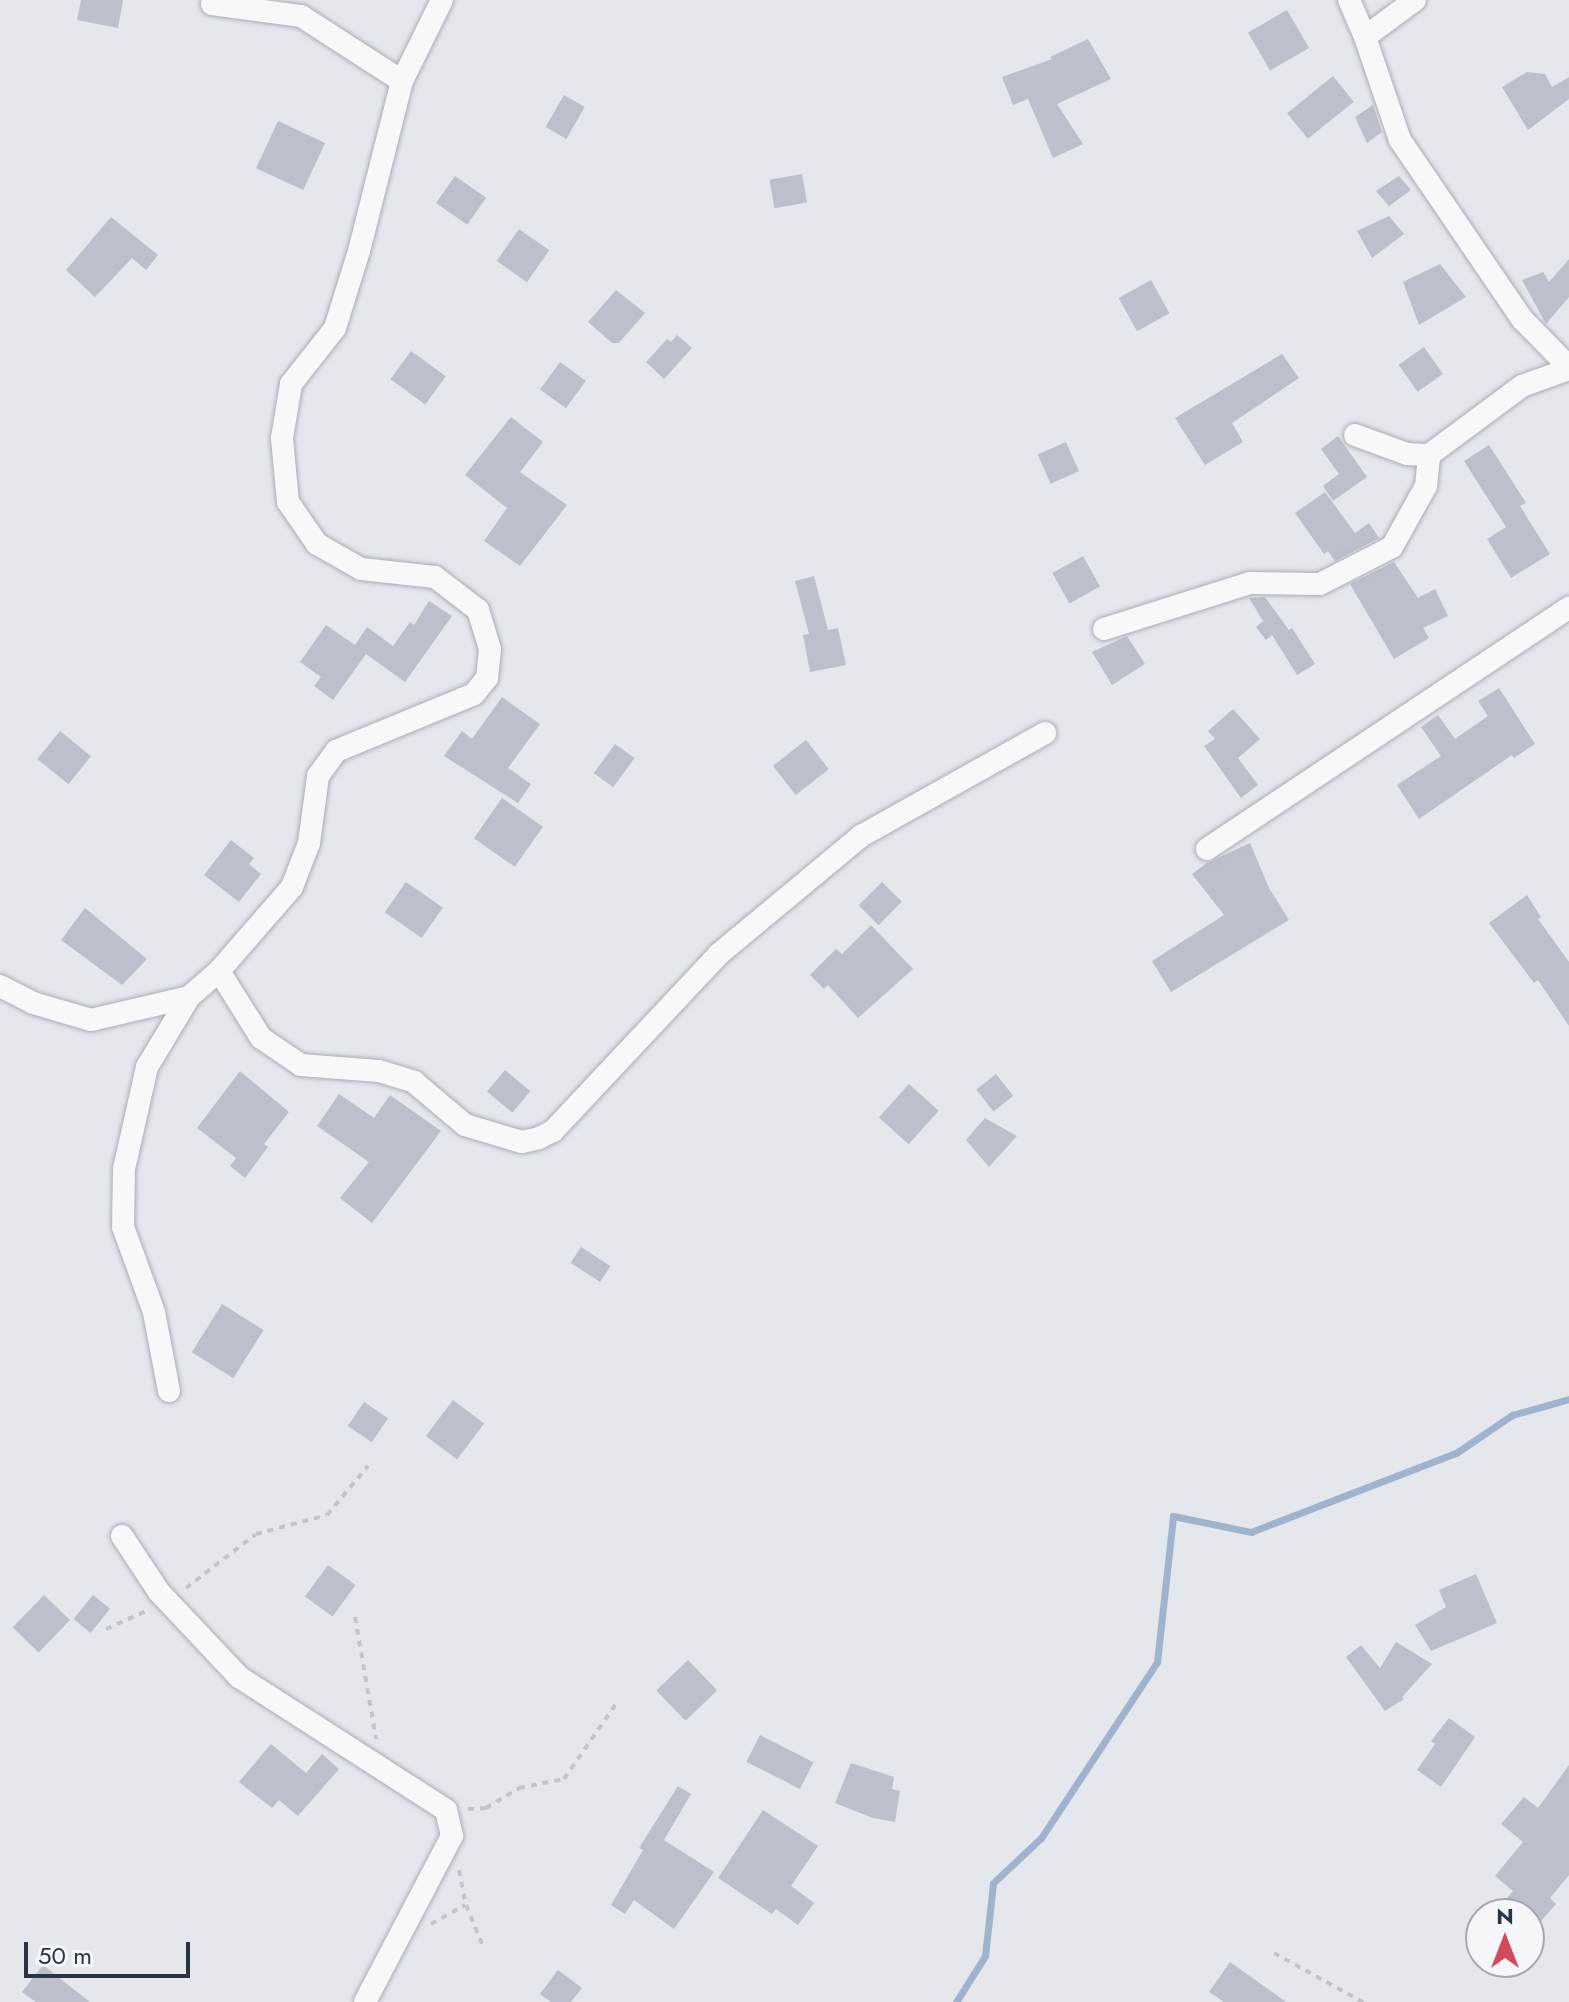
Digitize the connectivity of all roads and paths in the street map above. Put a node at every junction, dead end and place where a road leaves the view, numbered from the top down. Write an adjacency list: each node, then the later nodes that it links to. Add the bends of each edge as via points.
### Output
1 (442, 0): 6 (street)
2 (1349, 0): 5 (street)
3 (1415, 0): 5 (street)
4 (212, 4): 6 (street, via 301,16)
5 (1365, 37): 7 (street, via 1400,140 1523,320)
6 (402, 81): 14 (street, via 335,328 291,384 282,438 288,502 317,544 361,569 435,577 478,610 490,649 487,678 474,694 336,751 318,776 309,843 292,887)
7 (1569, 368): 9 (street, via 1522,386)
8 (1355, 435): 9 (street, via 1407,454)
9 (1429, 455): 11 (street, via 1426,486 1392,547 1320,584 1250,583)
10 (1569, 608): 13 (street)
11 (1104, 629)
12 (1045, 733): 14 (street, via 861,836 719,954 553,1131 539,1138 522,1142 465,1125 414,1082 379,1071 301,1065 261,1038)
13 (1207, 849)
14 (219, 971): 16 (street)
15 (0, 986): 16 (street, via 33,1003 91,1020)
16 (189, 997): 17 (street, via 147,1067 124,1169 123,1227 154,1312)
17 (169, 1391)
18 (368, 1466): 20 (path, via 327,1515 256,1534)
19 (122, 1536): 20 (street)
20 (168, 1601): 22 (path); 24 (street, via 239,1677)
21 (355, 1617): 24 (path)
22 (106, 1629)
23 (616, 1704): 25 (path, via 564,1779 519,1788 486,1808)
24 (381, 1769): 25 (street)
25 (446, 1810): 26 (street)
26 (452, 1836): 27 (path, via 466,1905); 29 (street)
27 (483, 1946)
28 (1274, 1953): 30 (path)
29 (365, 2002)
30 (1363, 2002)

